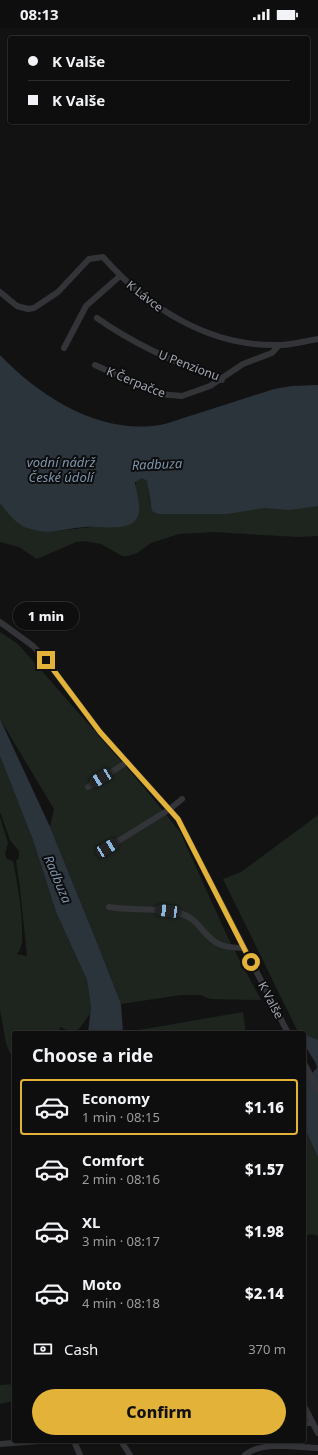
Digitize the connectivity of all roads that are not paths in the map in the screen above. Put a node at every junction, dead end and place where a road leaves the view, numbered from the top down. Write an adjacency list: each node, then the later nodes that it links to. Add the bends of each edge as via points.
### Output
1 (120, 276): 2 (street, K Lávce, via 103,257 93,257 58,292 34,308 17,306); 5 (street, K Lávce, via 161,309 186,324 212,335 234,340); 6 (street, via 86,306)
2 (0, 292)
3 (97, 318): 8 (street, U Penzionu, via 153,351)
4 (318, 339): 5 (street, K Lávce)
5 (279, 345): 8 (street, U Penzionu, via 272,353 243,364)
6 (64, 348)
7 (95, 366): 8 (street, K Čerpačce, via 164,395 190,395)
8 (222, 380)
9 (0, 622): 10 (street, K Valše, via 41,655 100,732)
10 (127, 762): 11 (street); 13 (street, K Valše)
11 (88, 786)
12 (182, 799): 13 (street)
13 (170, 809): 14 (street); 16 (street, K Valše, via 178,819)
14 (107, 848)
15 (109, 907): 16 (street, via 180,913 191,918 218,944)
16 (244, 948): 17 (street, K Valše)
17 (287, 1031)
18 (306, 1067): 19 (street)
19 (318, 1090)
20 (306, 1410): 22 (street)
21 (306, 1423): 22 (street)
22 (313, 1423): 23 (street)
23 (318, 1433)
24 (13, 1443): 27 (street)
25 (75, 1443): 30 (street)
26 (122, 1443): 31 (street)
27 (0, 1444)
28 (266, 1444): 29 (street); 32 (street)
29 (318, 1448)
30 (80, 1455)
31 (130, 1455)
32 (245, 1455)

